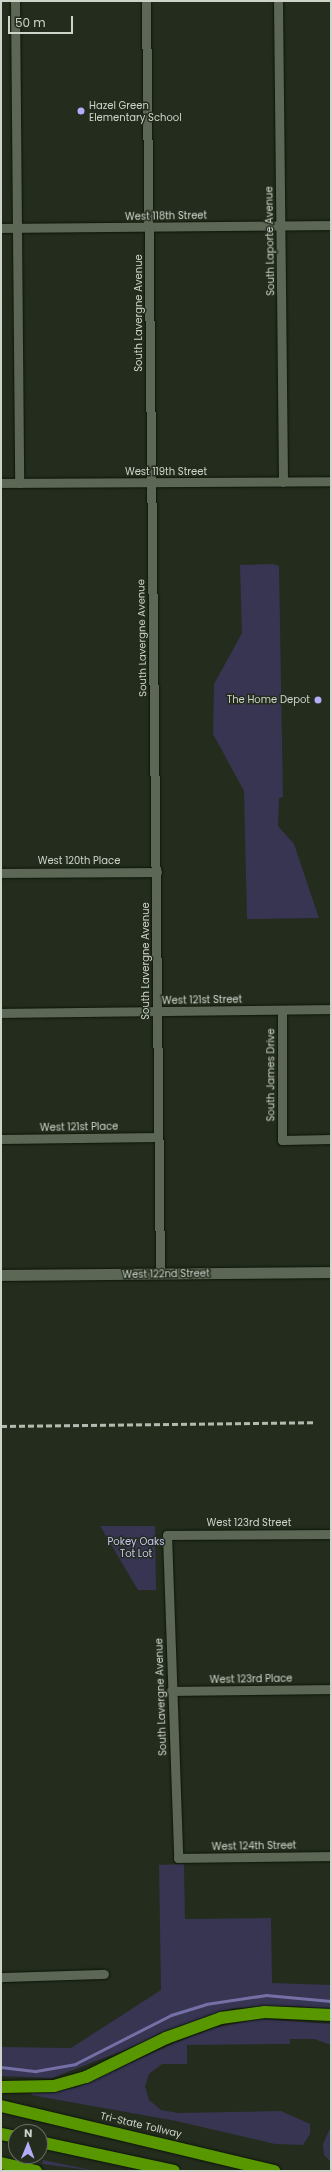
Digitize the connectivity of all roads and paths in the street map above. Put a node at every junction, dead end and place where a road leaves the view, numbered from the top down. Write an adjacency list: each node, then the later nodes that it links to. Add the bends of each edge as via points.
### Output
1 (15, 1): 8 (street)
2 (146, 1): 6 (street, South Lavergne Avenue)
3 (278, 1): 4 (street, South Laporte Avenue)
4 (281, 225): 5 (street, West 118th Street); 6 (street, West 118th Street); 10 (street, South Laporte Avenue)
5 (331, 225)
6 (150, 227): 8 (street, West 118th Street); 13 (street, South Lavergne Avenue)
7 (1, 228): 8 (street, West 118th Street)
8 (14, 228): 12 (street)
9 (331, 481): 10 (street, West 119th Street)
10 (283, 482): 13 (street, West 119th Street)
11 (1, 483): 12 (street, West 119th Street)
12 (19, 483): 13 (street, West 119th Street)
13 (150, 483): 14 (street, South Lavergne Avenue)
14 (157, 872): 15 (street, West 120th Place); 18 (street, South Lavergne Avenue)
15 (1, 873)
16 (282, 1010): 17 (street, West 121st Street); 18 (street, West 121st Street); 22 (street, South James Drive, via 282,1140)
17 (331, 1010)
18 (157, 1012): 19 (street, West 121st Street); 20 (street, South Lavergne Avenue)
19 (1, 1013)
20 (158, 1137): 21 (street, West 121st Place); 24 (street, South Lavergne Avenue)
21 (1, 1139)
22 (331, 1140)
23 (331, 1272): 24 (street, West 122nd Street)
24 (160, 1274): 25 (street, West 122nd Street)
25 (1, 1275)
26 (331, 1534): 27 (street, West 123rd Street)
27 (167, 1535): 29 (street, South Lavergne Avenue)
28 (331, 1688): 29 (street, West 123rd Place)
29 (171, 1691): 31 (street, South Lavergne Avenue)
30 (331, 1856): 31 (street, West 124th Street)
31 (178, 1858)
32 (104, 1974): 33 (street)
33 (1, 1977)
34 (331, 2015): 35 (highway, via 265,2012 221,2018 166,2038 86,2077 54,2086)
35 (1, 2087)
36 (1, 2106): 41 (highway, Tri-State Tollway)
37 (48, 2144): 40 (highway)
38 (1, 2163): 39 (highway)
39 (36, 2171)
40 (174, 2171)
41 (274, 2171)

